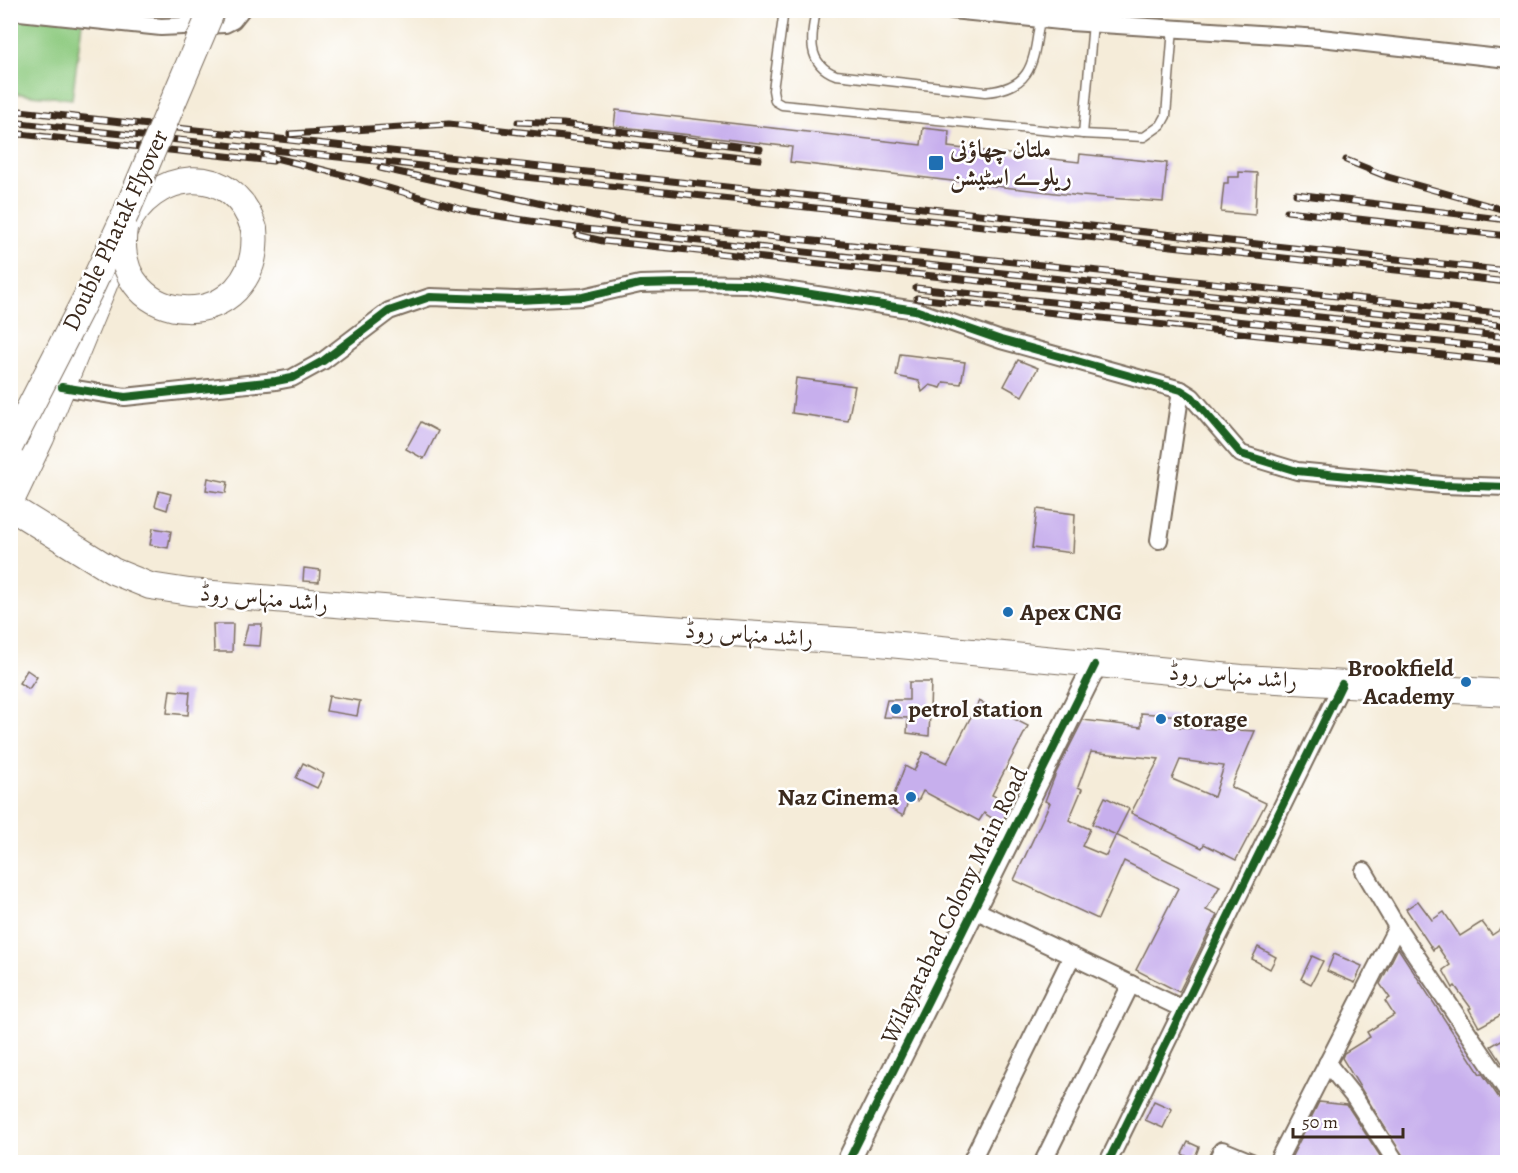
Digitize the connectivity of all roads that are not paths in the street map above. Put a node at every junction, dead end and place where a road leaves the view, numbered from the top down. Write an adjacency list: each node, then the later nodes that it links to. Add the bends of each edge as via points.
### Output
1 (194, 10): 17 (main road, Double Phatak Flyover, via 110,212)
2 (212, 10): 14 (main road, Double Phatak Flyover, bridge)
3 (241, 10): 7 (street, via 225,24 160,27)
4 (784, 10): 13 (lane, via 773,90 775,100 782,105)
5 (816, 10): 9 (lane, via 813,53 825,71 985,92 1003,91 1027,75)
6 (952, 10): 9 (street)
7 (10, 12)
8 (1071, 16): 9 (street); 10 (street)
9 (1040, 19)
10 (1093, 23): 11 (street); 13 (lane)
11 (1173, 28): 12 (street, via 1321,38); 13 (lane, via 1168,106 1161,125 1144,137)
12 (1508, 59)
13 (1083, 134)
14 (126, 213): 15 (main road, bridge, via 121,252 128,272 146,295 165,305 181,309 211,305 238,286 254,255 254,229 240,200 227,190 205,180 178,181 148,198 126,226); 18 (main road, Double Phatak Flyover, bridge)
15 (62, 387): 16 (street, via 125,396 292,378 323,361 389,311 430,297 572,298 640,284 746,284 915,310 1001,340); 20 (main road)
16 (1181, 390): 19 (street, via 1192,397 1241,454 1287,468 1347,477); 21 (street)
17 (10, 411)
18 (10, 446)
19 (1508, 487)
20 (10, 505): 22 (main road, راشد منہاس روڈ, via 112,571 150,586 189,592 879,643)
21 (1159, 540)
22 (1095, 665): 23 (main road, راشد منہاس روڈ); 26 (street, Wilayatabad Colony Main Road)
23 (1342, 684): 24 (main road, راشد منہاس روڈ); 30 (street)
24 (1508, 693)
25 (1364, 871): 27 (street)
26 (975, 910): 28 (street); 33 (street, Wilayatabad Colony Main Road)
27 (1397, 927): 31 (street); 32 (street)
28 (1072, 956): 29 (street); 34 (street)
29 (1131, 984): 30 (street); 35 (street)
30 (1183, 1009): 36 (street)
31 (1327, 1063): 39 (street); 40 (street)
32 (1508, 1092)
33 (848, 1162)
34 (971, 1162)
35 (1043, 1162)
36 (1108, 1162)
37 (1216, 1162): 38 (street, via 1222,1150)
38 (1251, 1162)
39 (1276, 1162)
40 (1396, 1162)

